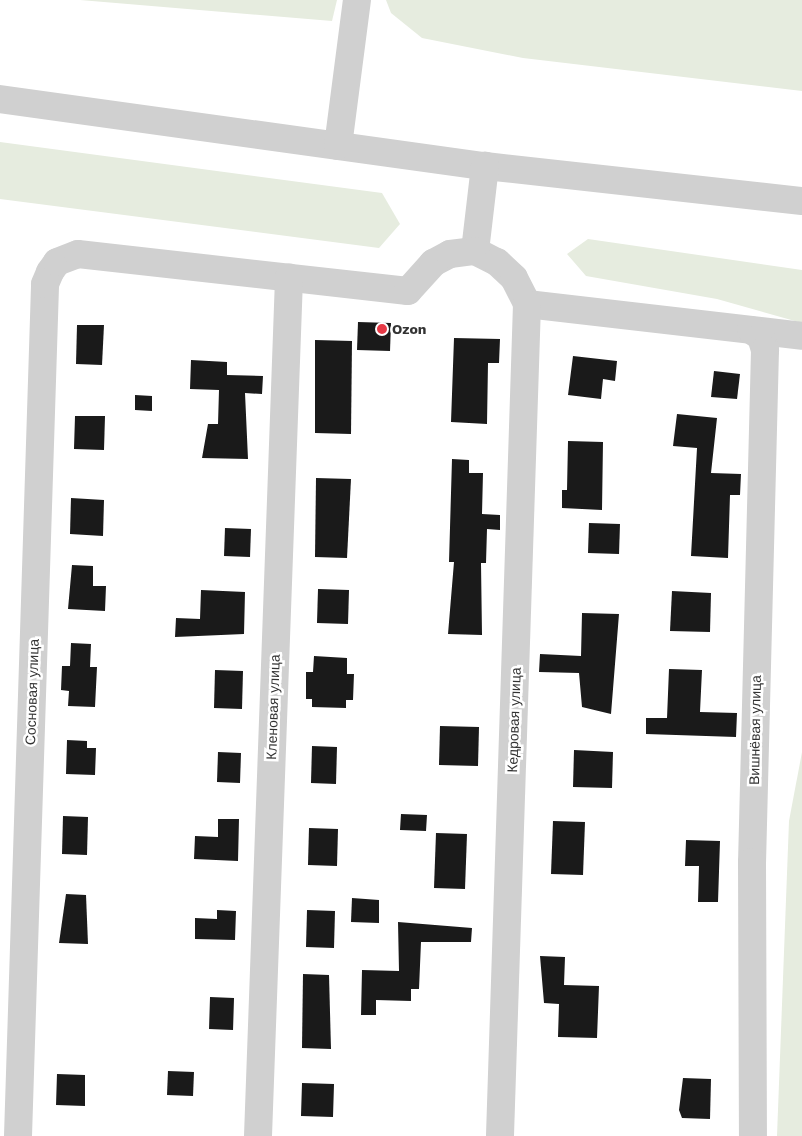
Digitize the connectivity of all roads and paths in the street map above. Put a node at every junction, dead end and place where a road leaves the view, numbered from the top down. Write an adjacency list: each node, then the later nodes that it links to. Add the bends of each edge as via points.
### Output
1 (357, 0): 3 (street)
2 (0, 99): 3 (street)
3 (338, 146): 4 (street)
4 (485, 166): 5 (street); 6 (street)
5 (802, 200)
6 (475, 251): 7 (street, via 450,254 433,264 408,291); 8 (street, via 508,272)
7 (289, 278): 11 (street, Сосновая улица, via 78,254 57,262 45,284); 12 (street, Кленовая улица)
8 (527, 304): 9 (street); 13 (street, Кедровая улица)
9 (751, 330): 10 (street); 14 (street, Вишнёвая улица, via 761,337 765,350 752,862)
10 (802, 336)
11 (18, 1136)
12 (258, 1136)
13 (500, 1136)
14 (753, 1136)

